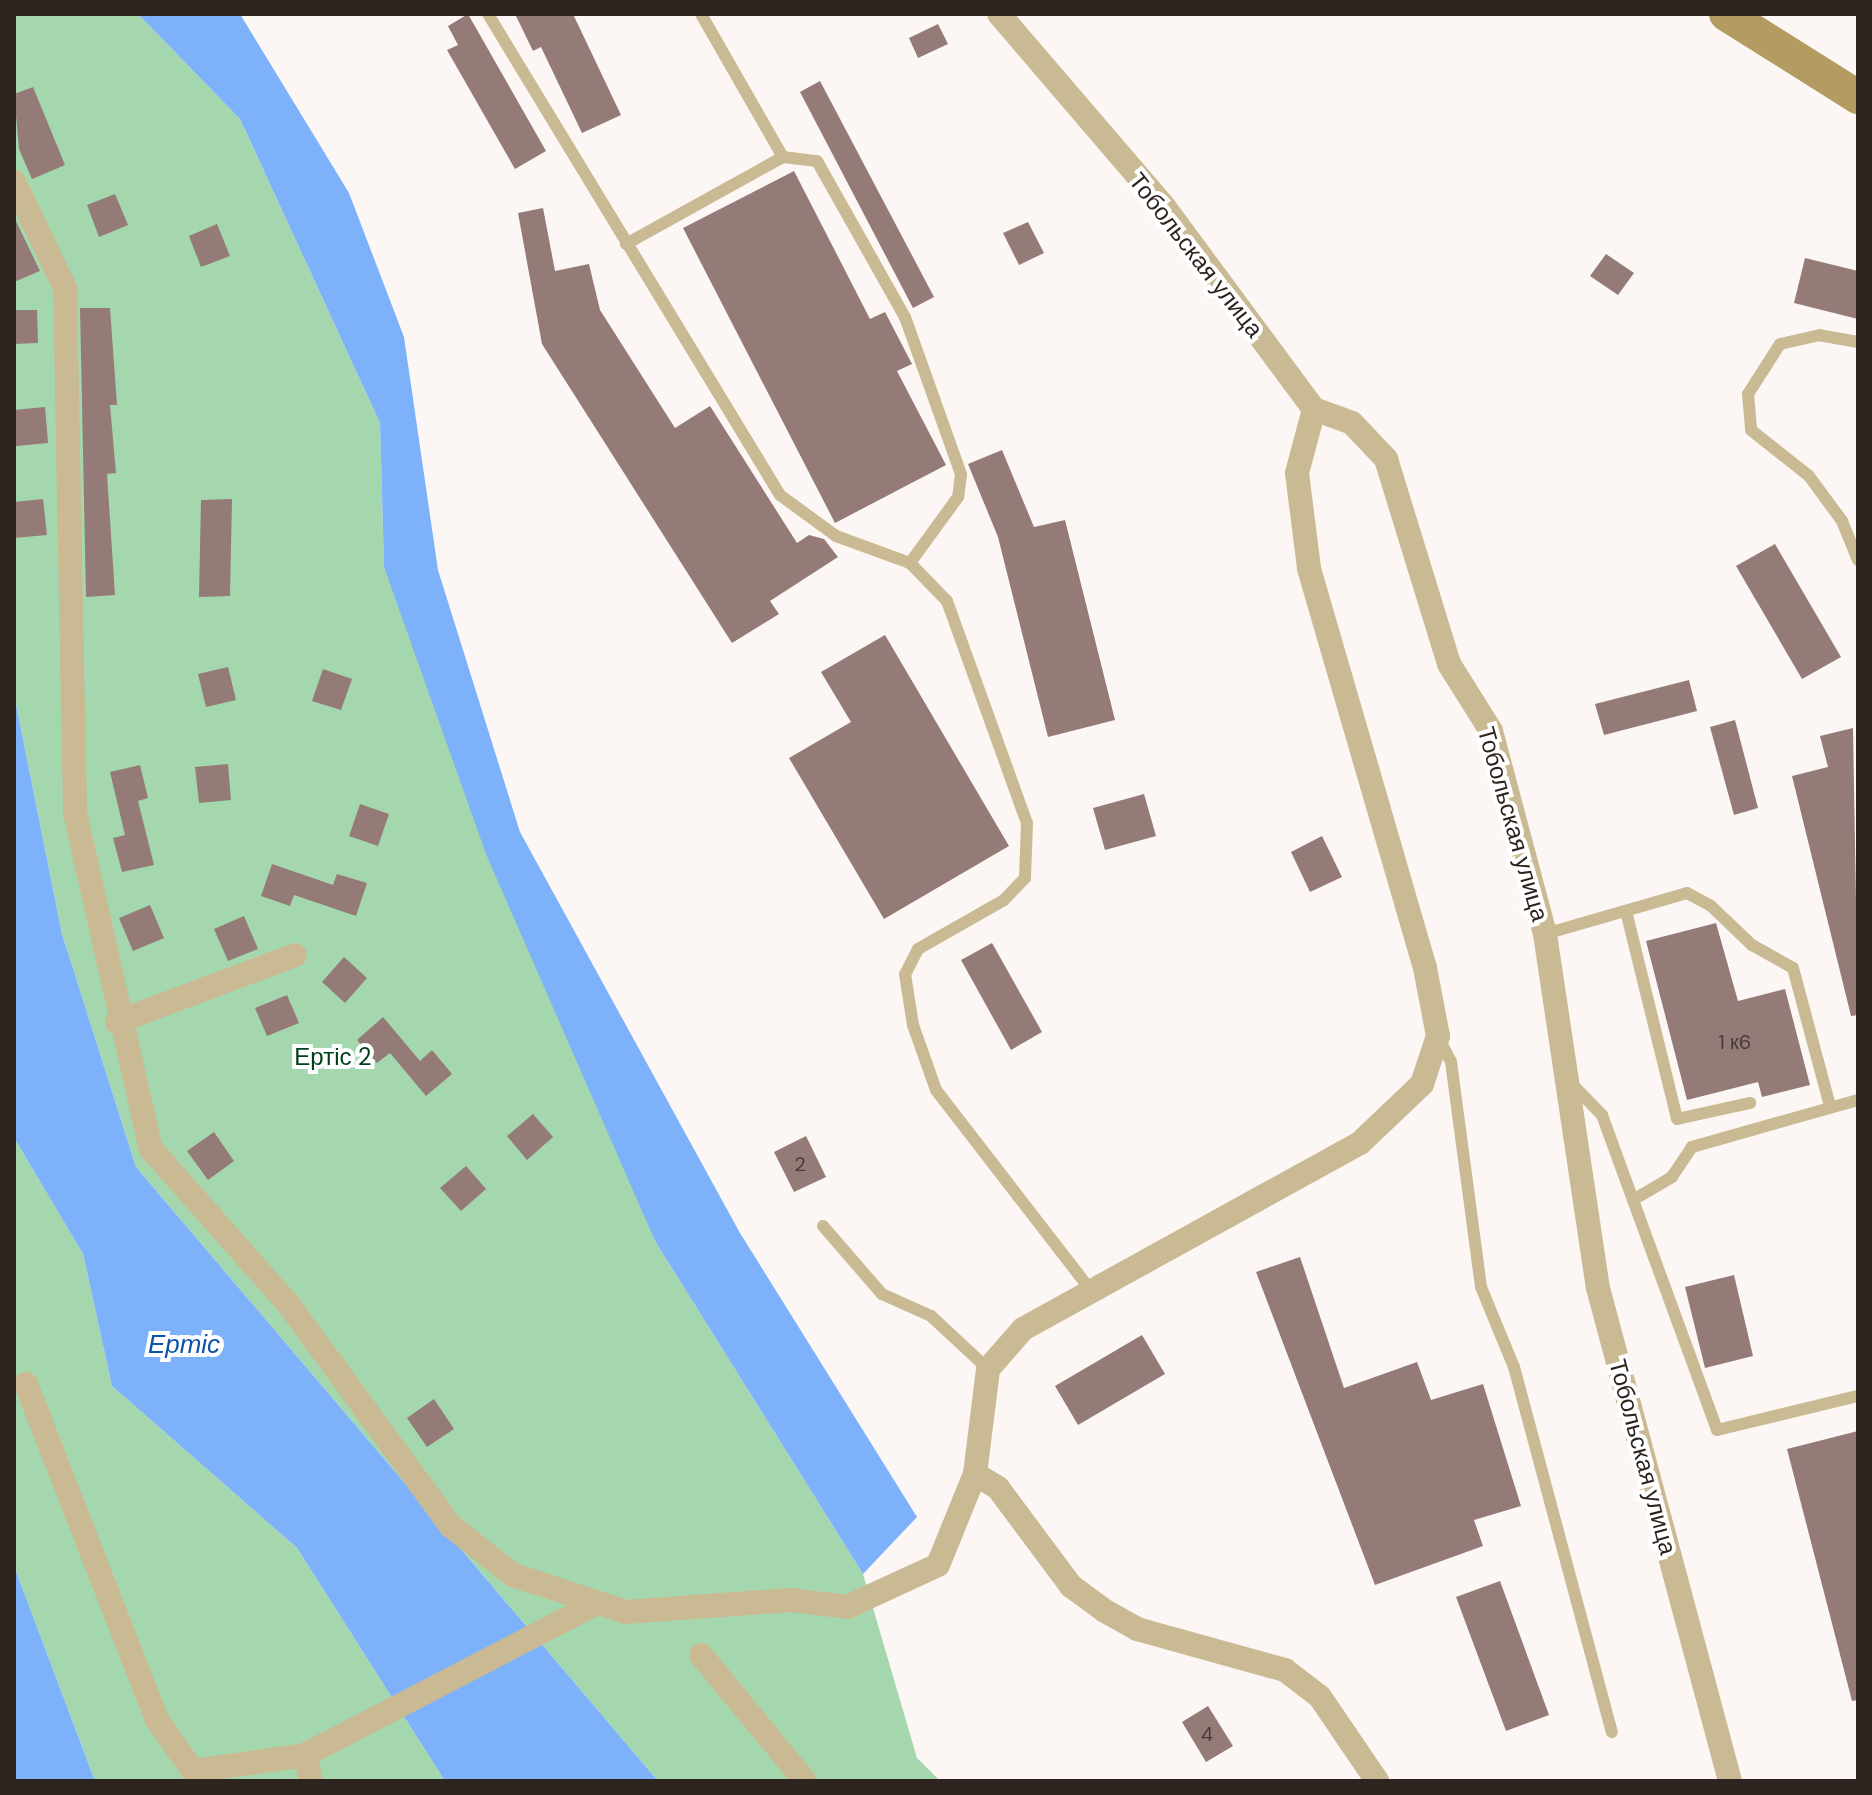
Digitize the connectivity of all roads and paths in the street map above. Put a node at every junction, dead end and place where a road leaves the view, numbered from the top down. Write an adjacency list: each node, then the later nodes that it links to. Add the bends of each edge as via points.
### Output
1 (488, 14): 8 (lane)
2 (701, 14): 6 (lane)
3 (999, 14): 10 (street, Тобольская улица, via 1165,208)
4 (1726, 14): 5 (main road)
5 (1858, 97)
6 (783, 157): 8 (lane); 12 (lane, via 817,161 858,224 905,317 961,474 958,497)
7 (14, 182): 16 (street, via 65,288 75,813)
8 (626, 244): 12 (lane, via 780,495 836,536)
9 (1858, 342): 11 (lane, via 1820,335 1780,344 1748,394 1751,430 1809,476 1842,521)
10 (1314, 409): 14 (street, Тобольская улица, via 1352,423 1386,459 1449,664 1491,731); 17 (street, via 1297,473 1309,568 1425,968)
11 (1858, 560)
12 (910, 563): 24 (lane, via 947,601 1027,823 1025,878 1004,900 918,949 905,974 913,1025 936,1090)
13 (1626, 911): 14 (lane); 20 (lane, via 1677,1119); 21 (lane, via 1687,893 1793,968)
14 (1545, 934): 18 (street, Тобольская улица)
15 (295, 955): 16 (street)
16 (117, 1022): 29 (street, via 151,1149 289,1305 451,1526 513,1575)
17 (1438, 1036): 24 (street, via 1422,1084 1360,1143); 31 (lane, via 1451,1062 1481,1287 1518,1382)
18 (1565, 1077): 22 (lane, via 1602,1115); 37 (street, Тобольская улица, via 1598,1288)
19 (1858, 1100): 21 (lane)
20 (1750, 1103)
21 (1830, 1106): 22 (lane, via 1692,1147 1672,1177)
22 (1633, 1200): 27 (lane, via 1717,1430)
23 (823, 1226): 25 (lane, via 882,1294 931,1316)
24 (1090, 1289): 25 (street, via 1023,1329)
25 (988, 1369): 28 (street)
26 (26, 1384): 33 (street, via 157,1720)
27 (1858, 1396)
28 (975, 1474): 29 (street, via 938,1565 847,1607 791,1600 626,1612); 36 (street, via 998,1488 1071,1586 1105,1611 1137,1629 1285,1670 1320,1697)
29 (593, 1605): 32 (street)
30 (701, 1655): 35 (street)
31 (1612, 1732)
32 (305, 1755): 33 (street); 34 (street)
33 (194, 1776)
34 (311, 1781)
35 (805, 1781)
36 (1377, 1781)
37 (1730, 1781)

